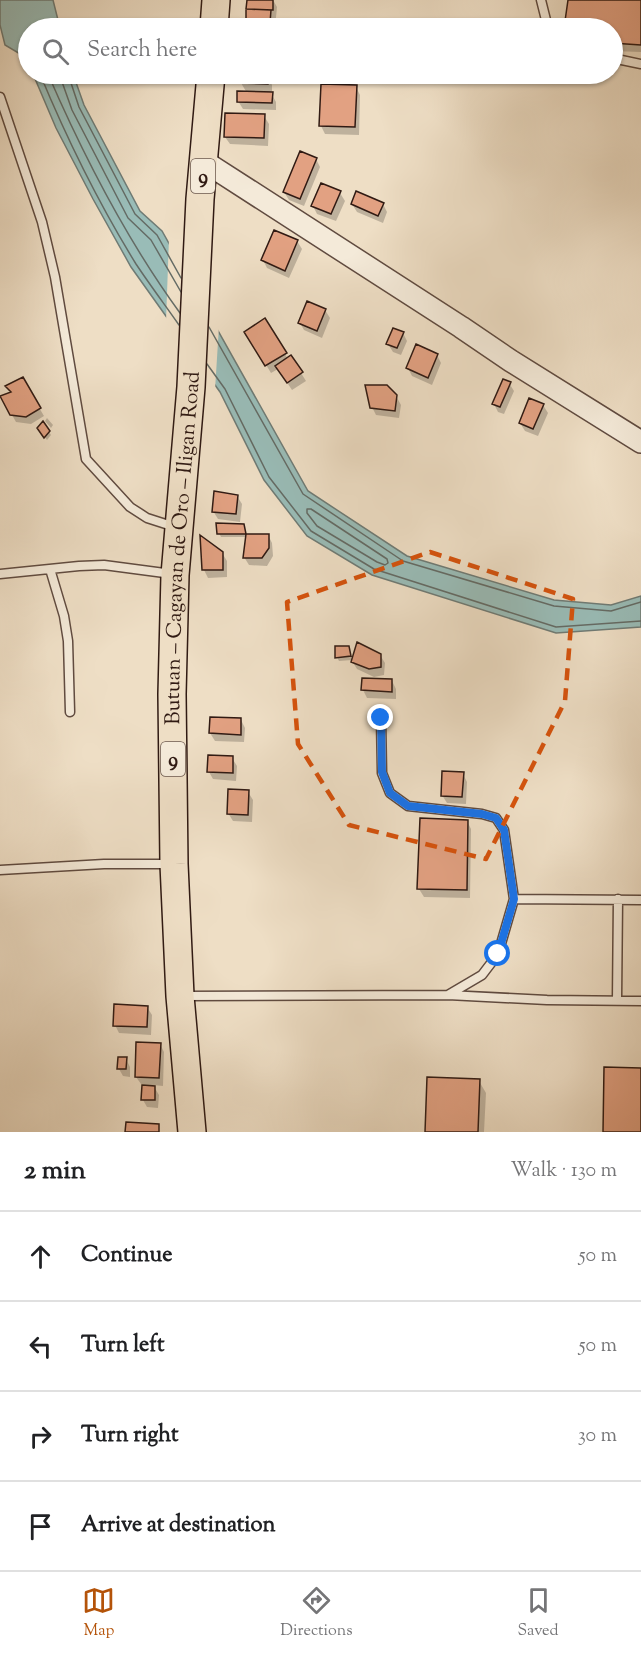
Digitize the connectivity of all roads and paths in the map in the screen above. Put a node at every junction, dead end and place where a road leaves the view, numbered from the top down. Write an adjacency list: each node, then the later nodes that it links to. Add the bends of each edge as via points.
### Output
1 (216, 0): 3 (highway)
2 (541, 0): 4 (lane)
3 (215, 18)
4 (546, 18)
5 (623, 60): 6 (lane)
6 (641, 64)
7 (210, 84): 9 (highway, Butuan – Cagayan de Oro – Iligan Road / 9)
8 (0, 97): 11 (lane, via 53,266 86,459 130,507 147,518)
9 (205, 162): 10 (street); 11 (highway, Butuan – Cagayan de Oro – Iligan Road / 9)
10 (641, 442)
11 (179, 528): 14 (highway, Butuan – Cagayan de Oro – Iligan Road / 9)
12 (50, 569): 13 (lane); 14 (lane, via 104,565); 15 (lane, via 68,641)
13 (0, 574)
14 (175, 575): 17 (highway, Butuan – Cagayan de Oro – Iligan Road / 9)
15 (70, 712)
16 (381, 718): 19 (lane, via 382,772 390,793 408,806 496,818 504,830)
17 (174, 864): 18 (lane); 23 (highway, Butuan – Cagayan de Oro – Iligan Road / 9)
18 (0, 870)
19 (514, 899): 20 (lane); 22 (lane, via 498,954 482,975)
20 (618, 899): 21 (lane); 24 (lane)
21 (641, 900)
22 (448, 995): 23 (lane); 24 (lane)
23 (180, 996): 26 (highway, Butuan – Cagayan de Oro – Iligan Road / 9)
24 (617, 1000): 25 (lane)
25 (641, 1000)
26 (192, 1132)

